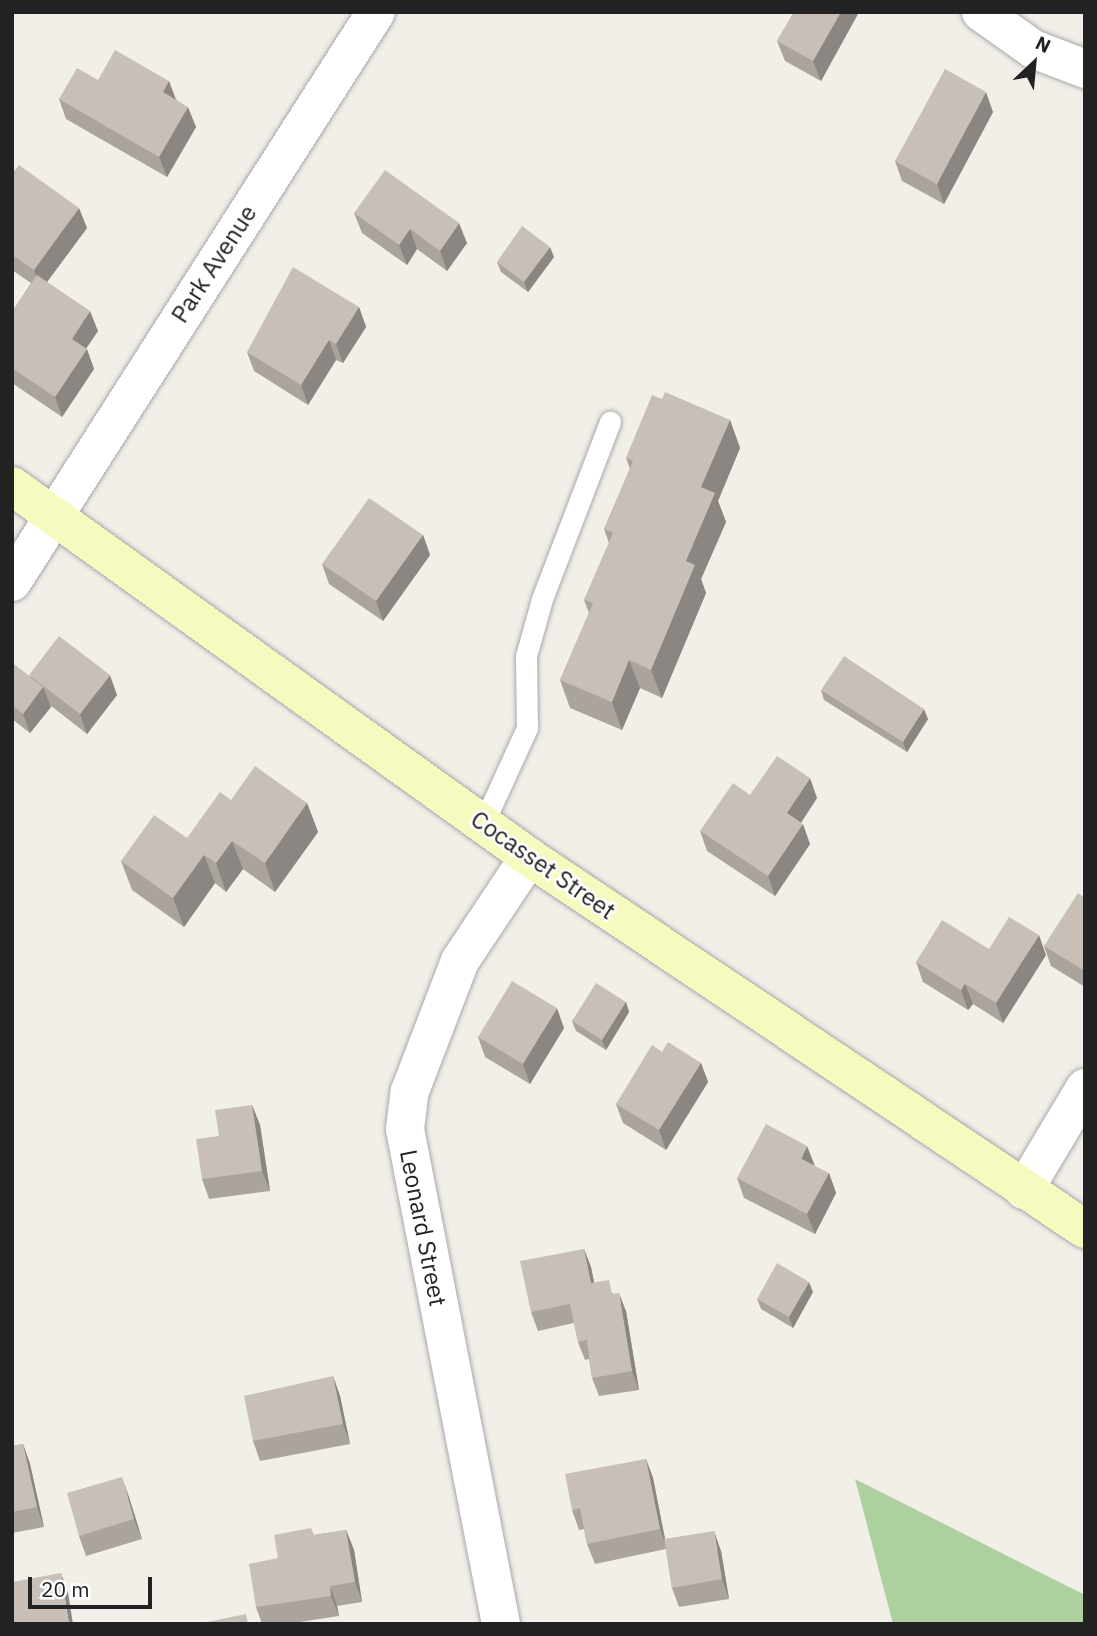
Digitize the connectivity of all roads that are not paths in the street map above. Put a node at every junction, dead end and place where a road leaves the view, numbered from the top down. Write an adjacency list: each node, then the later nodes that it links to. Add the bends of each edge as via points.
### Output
1 (376, 12): 6 (street, Park Avenue)
2 (981, 12): 3 (street, via 1033,49)
3 (1085, 69)
4 (610, 422): 8 (lane, via 542,599 526,656 527,728)
5 (12, 486): 6 (main road, Cocasset Street)
6 (53, 515): 7 (street, Park Avenue); 8 (main road, Cocasset Street)
7 (12, 582)
8 (482, 824): 9 (main road, Cocasset Street)
9 (529, 857): 11 (main road, Cocasset Street); 13 (street, Leonard Street, via 460,961 410,1091 405,1129)
10 (1085, 1088): 11 (street)
11 (1024, 1190): 12 (main road, Cocasset Street)
12 (1085, 1229)
13 (501, 1624)

